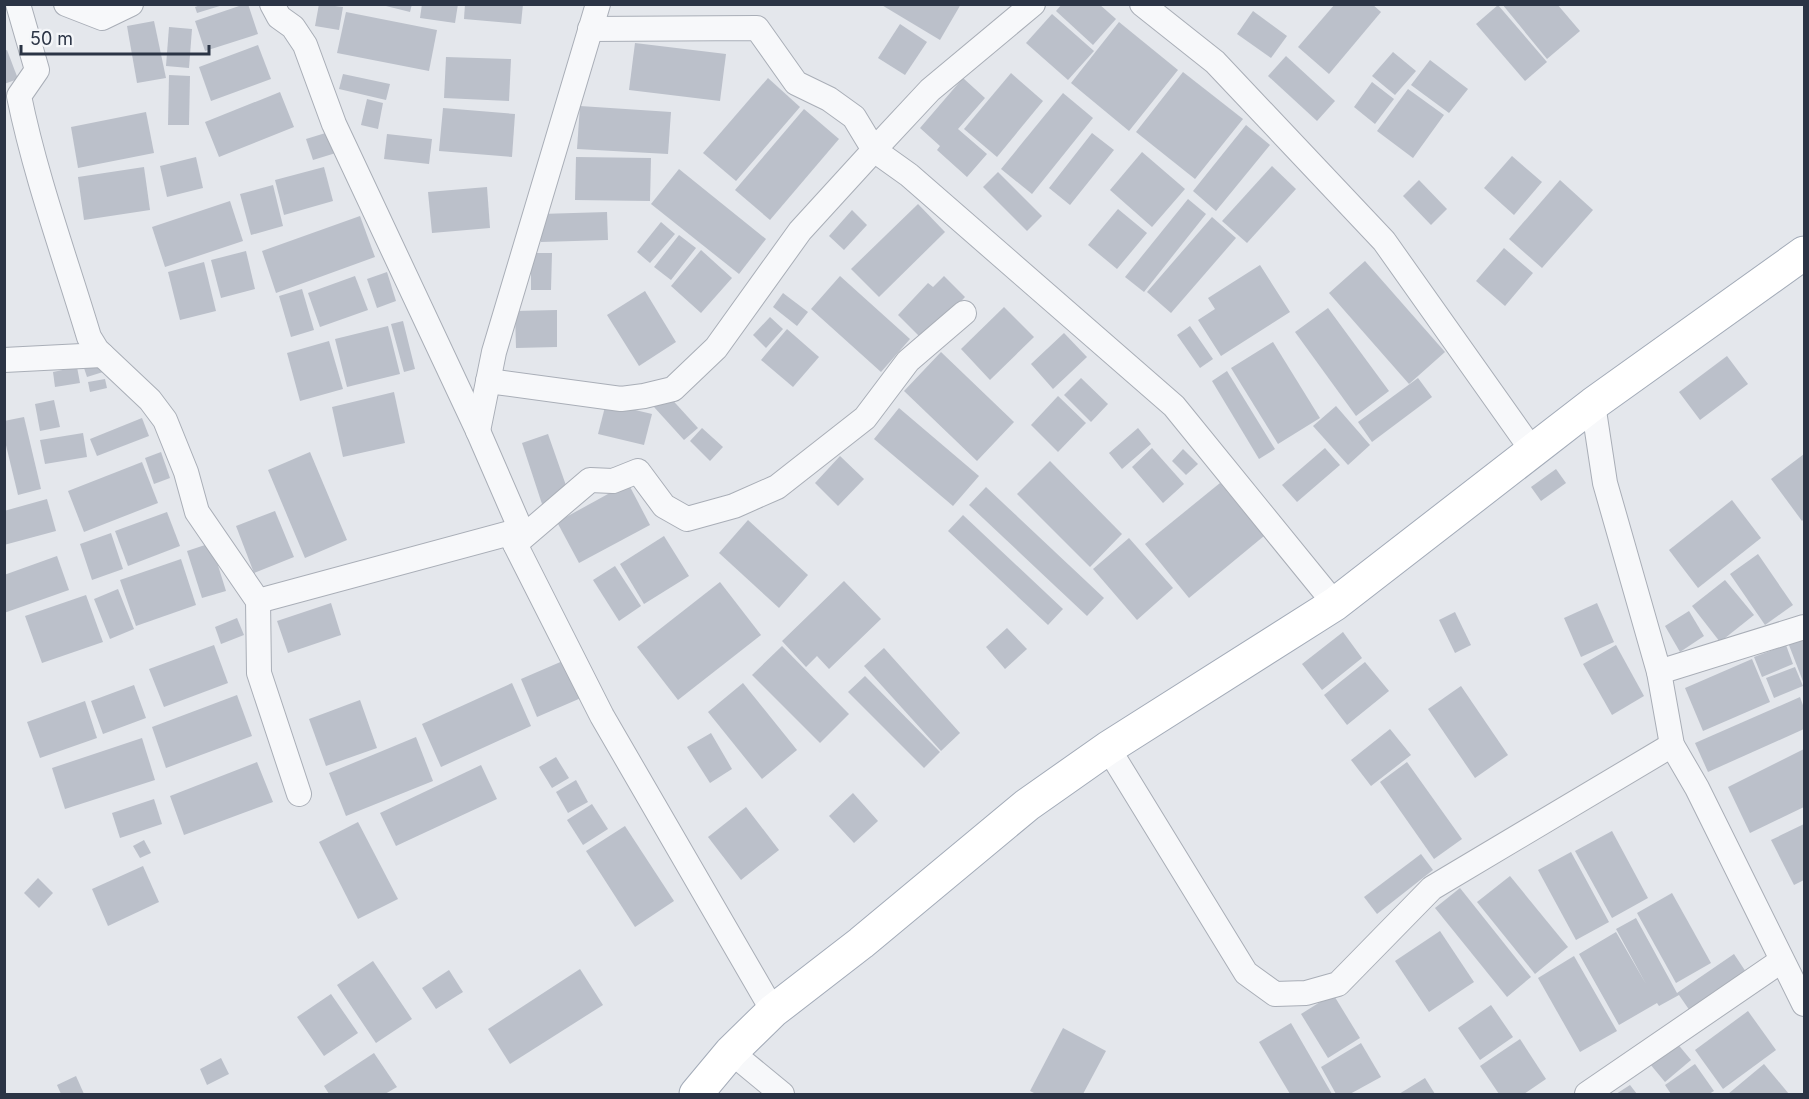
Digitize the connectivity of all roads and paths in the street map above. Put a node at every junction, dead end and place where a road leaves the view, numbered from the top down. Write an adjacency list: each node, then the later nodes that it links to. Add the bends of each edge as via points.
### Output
1 (18, 4): 12 (street, via 38,70 19,96 26,130 89,337)
2 (66, 4): 3 (street, via 102,18)
3 (131, 4)
4 (272, 4): 16 (street, via 304,45 334,124)
5 (598, 4): 8 (street)
6 (1034, 4): 9 (street, via 930,90)
7 (1142, 4): 17 (street, via 1215,62 1384,241)
8 (590, 29): 9 (street, via 757,28 796,83 854,117); 14 (street)
9 (874, 150): 14 (street, via 800,231 716,348 673,389 621,399); 20 (street, via 909,175 1174,406)
10 (1804, 253): 15 (main road)
11 (964, 313): 18 (street, via 909,361 865,418 777,487 734,506 687,519 664,506 638,471 613,481 590,480)
12 (102, 355): 13 (street); 19 (street, via 150,400 165,420 197,512)
13 (4, 360)
14 (488, 381): 16 (street)
15 (1593, 404): 17 (main road); 22 (street, via 1611,506)
16 (478, 431): 18 (street)
17 (1532, 450): 20 (main road)
18 (518, 537): 19 (street); 28 (street, via 602,716)
19 (258, 601): 25 (street, via 259,673)
20 (1335, 604): 24 (main road)
21 (1804, 627): 22 (street)
22 (1659, 672): 23 (street)
23 (1672, 746): 24 (street, via 1432,888 1338,984 1306,993 1275,994 1246,973); 26 (street, via 1697,788)
24 (1108, 748): 28 (main road, via 1027,805)
25 (299, 794)
26 (1781, 961): 27 (street); 32 (street)
27 (1804, 1004)
28 (773, 1011): 29 (main road)
29 (731, 1053): 30 (main road); 31 (street)
30 (696, 1095)
31 (783, 1095)
32 (1587, 1095)

